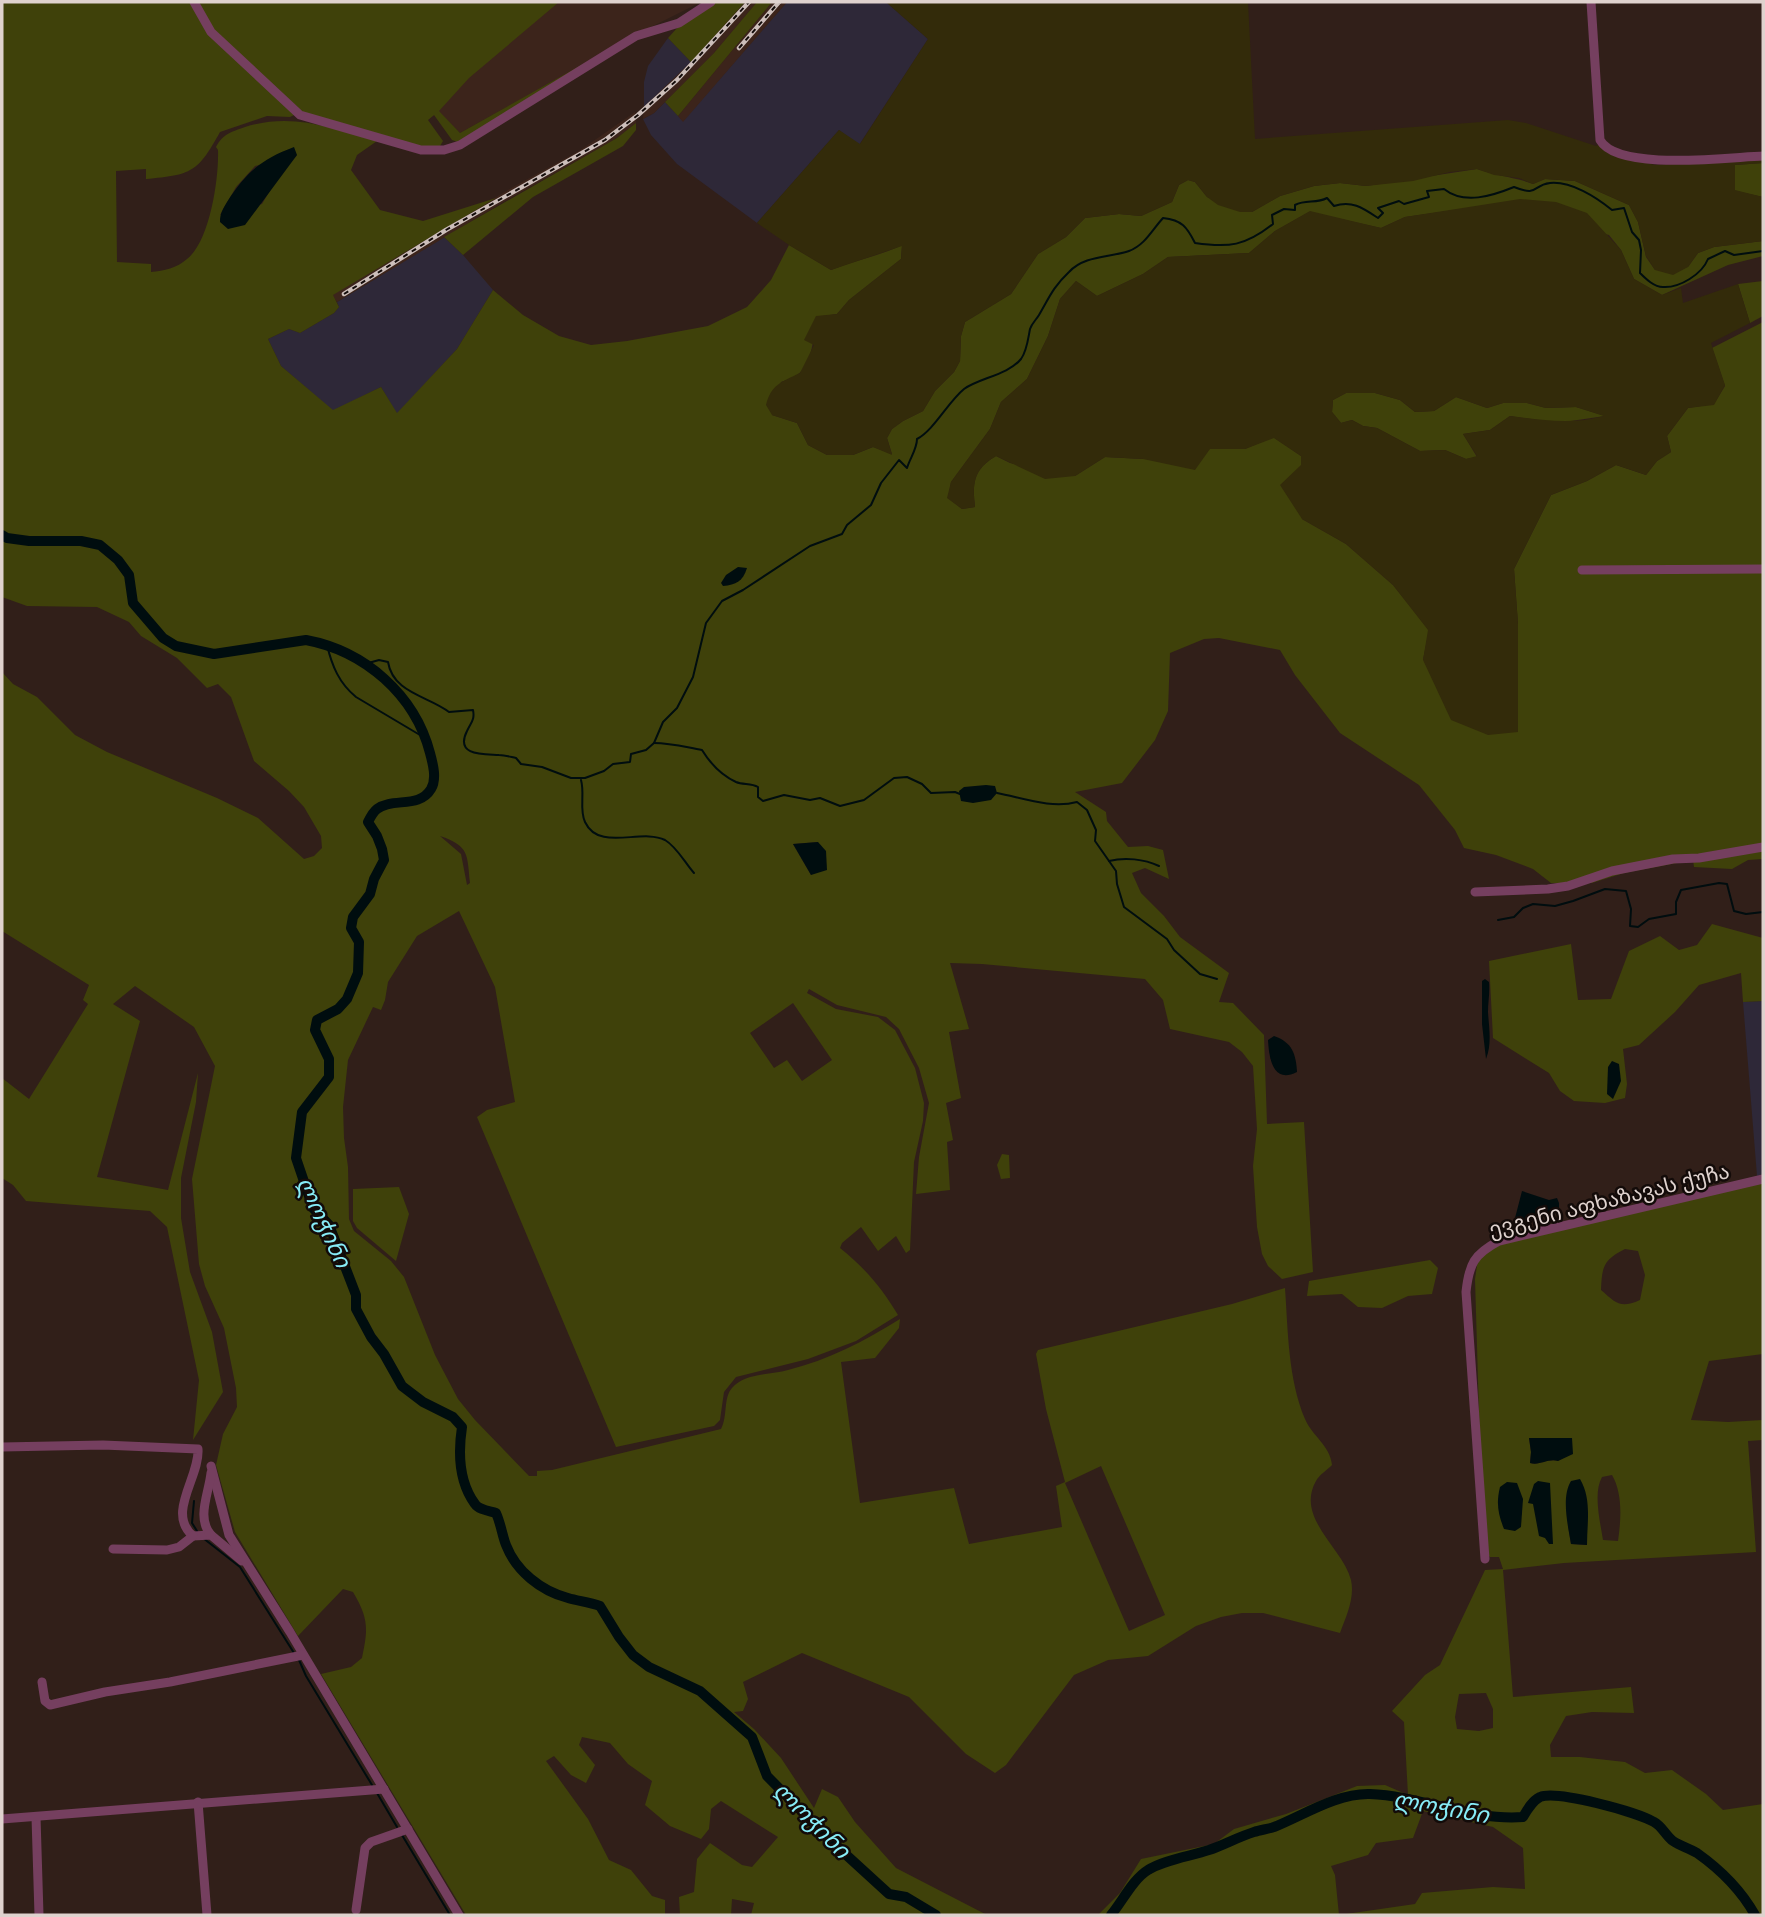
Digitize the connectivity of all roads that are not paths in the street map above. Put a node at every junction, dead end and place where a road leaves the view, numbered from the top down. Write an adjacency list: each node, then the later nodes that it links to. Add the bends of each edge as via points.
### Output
1 (194, 2): 2 (street, via 211,32 300,115 430,151 460,145 636,36 679,23)
2 (712, 2)
3 (1591, 2): 4 (street, via 1602,145 1655,162)
4 (1763, 156)
5 (1763, 569): 6 (street)
6 (1582, 570)
7 (1763, 847): 8 (street, via 1612,871 1568,886)
8 (1475, 892)
9 (1763, 1179): 14 (street, ევგენი აფხაზავას ქუჩა, via 1499,1241 1475,1259 1466,1292)
10 (2, 1447): 12 (street, via 198,1449 198,1464 183,1510 186,1528)
11 (211, 1535): 12 (street); 15 (street); 15 (street, via 203,1519 211,1466 229,1535)
12 (193, 1536): 13 (street, via 167,1550)
13 (114, 1549)
14 (1485, 1559)
15 (248, 1567): 16 (street)
16 (303, 1655): 17 (street, via 50,1705 45,1702); 18 (street)
17 (42, 1682)
18 (384, 1789): 19 (street); 22 (street)
19 (198, 1802): 20 (street); 25 (street)
20 (36, 1817): 21 (street); 24 (street)
21 (2, 1819)
22 (408, 1829): 23 (street, via 365,1848); 26 (street)
23 (356, 1910)
24 (39, 1915)
25 (206, 1915)
26 (459, 1915)

